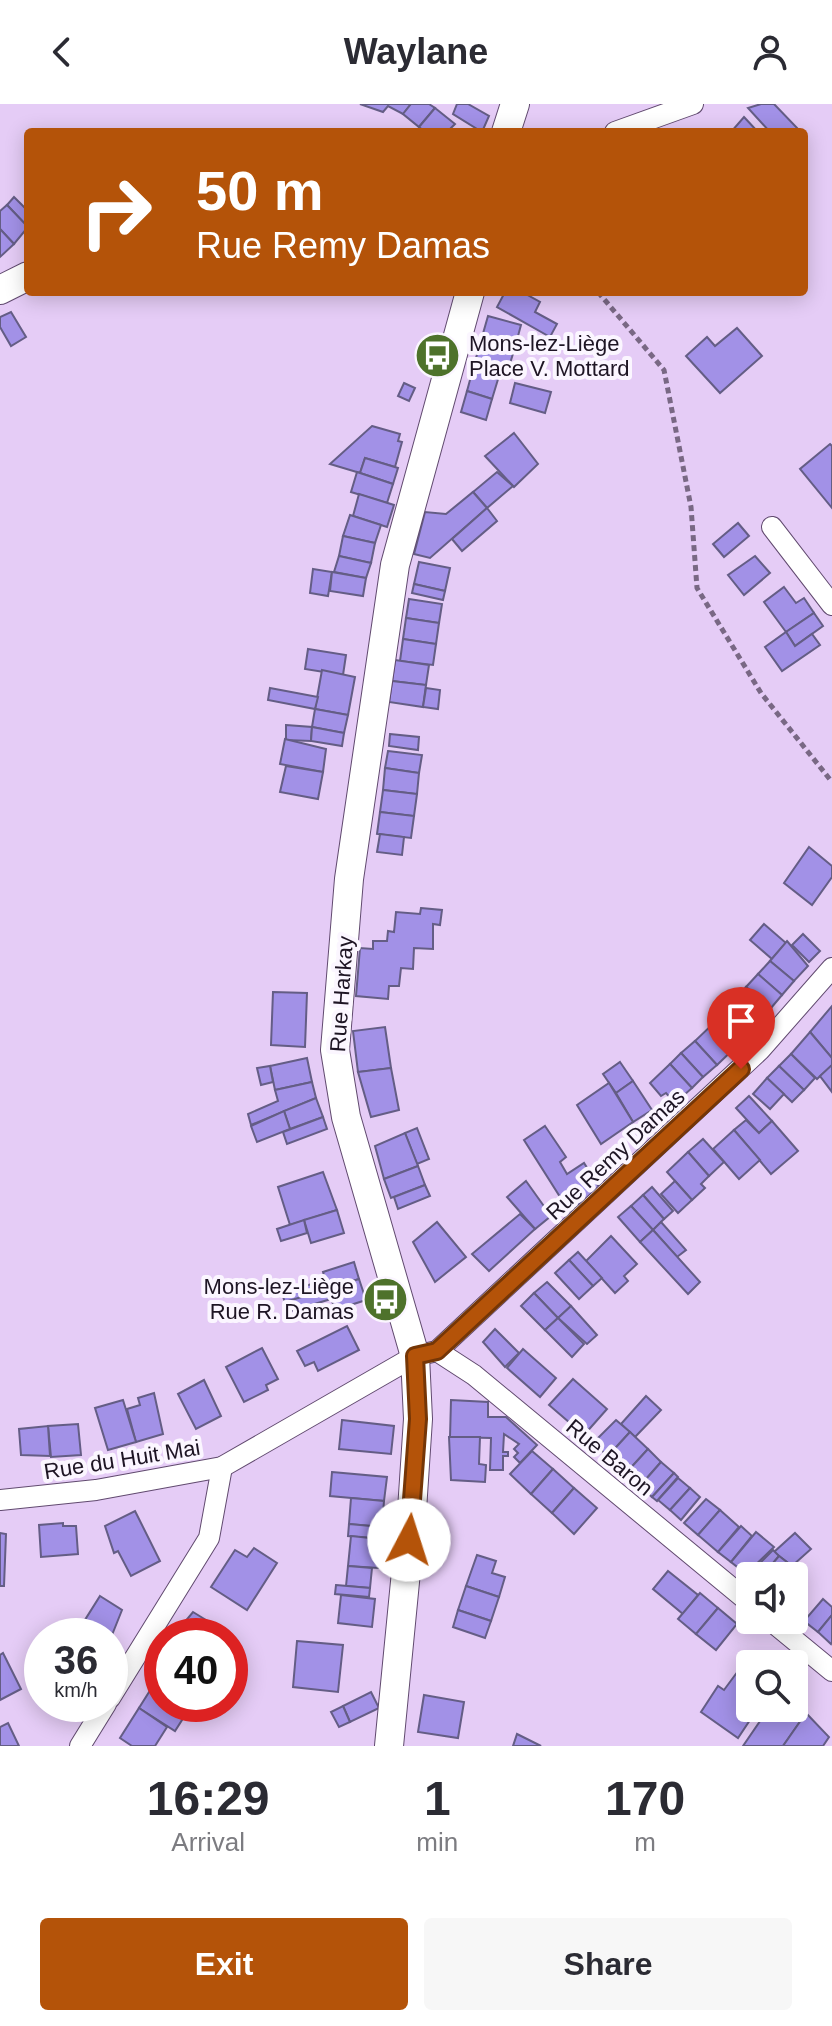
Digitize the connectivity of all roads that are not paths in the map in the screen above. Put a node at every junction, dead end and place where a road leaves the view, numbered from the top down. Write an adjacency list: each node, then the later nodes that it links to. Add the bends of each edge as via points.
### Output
1 (515, 104): 3 (street)
2 (693, 104): 4 (street)
3 (507, 128)
4 (626, 128)
5 (24, 278): 6 (street)
6 (0, 290)
7 (469, 296): 11 (street, Rue Harkay, via 395,565 349,879 335,1050 346,1117)
8 (772, 527): 9 (street)
9 (832, 605)
10 (832, 968): 11 (street, Rue Remy Damas, via 760,1050)
11 (426, 1354): 12 (street, Rue du Huit Mai); 14 (street, Rue Baron, via 474,1375); 20 (street, Rue Harkay)
12 (222, 1467): 13 (street, Rue du Huit Mai, via 96,1490); 16 (street, via 209,1538)
13 (0, 1500)
14 (736, 1591)
15 (787, 1634): 17 (street)
16 (128, 1669)
17 (832, 1671)
18 (95, 1722): 19 (street)
19 (80, 1746)
20 (389, 1746)

